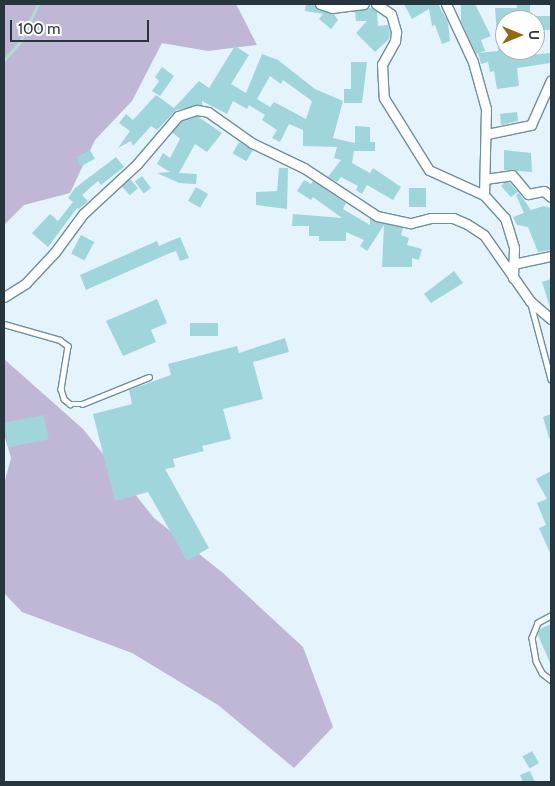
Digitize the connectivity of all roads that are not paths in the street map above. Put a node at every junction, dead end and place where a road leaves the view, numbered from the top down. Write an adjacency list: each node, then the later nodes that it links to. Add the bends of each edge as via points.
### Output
1 (320, 4): 2 (street, via 332,8)
2 (364, 4)
3 (376, 4): 8 (street, via 390,14 396,32 395,41 382,64 384,98 429,170)
4 (446, 4): 6 (street, via 480,84)
5 (551, 80): 6 (street, via 531,125)
6 (487, 134): 7 (street)
7 (485, 179): 8 (street); 9 (street, via 512,175 528,194 544,191)
8 (484, 195): 11 (street, via 508,224 514,248)
9 (551, 197)
10 (551, 256): 11 (street)
11 (513, 264): 12 (street)
12 (513, 278): 13 (street, via 488,240 468,224 453,218 431,218 411,223 377,216 304,168 252,142 208,112 197,110 178,116 137,164 83,214 26,283); 14 (street)
13 (4, 297)
14 (530, 301): 15 (street); 18 (lane)
15 (551, 319)
16 (4, 324): 17 (lane, via 60,340 68,346 62,389 64,399 70,404 82,404)
17 (149, 377)
18 (551, 379)
19 (551, 616): 20 (lane, via 538,623 532,638 536,661 542,673)
20 (551, 680)

